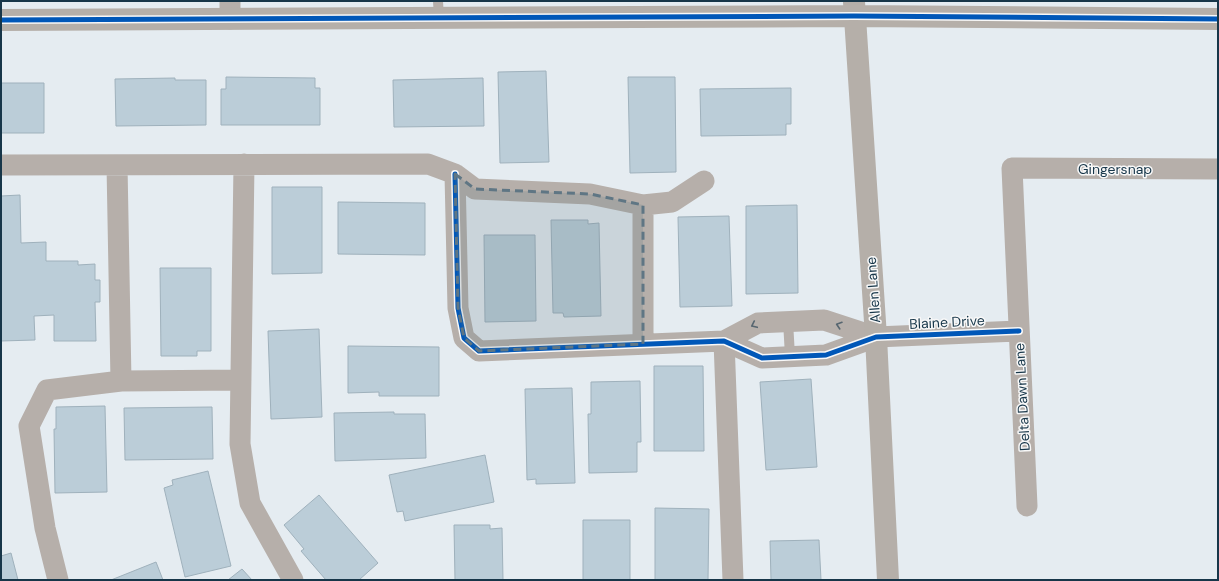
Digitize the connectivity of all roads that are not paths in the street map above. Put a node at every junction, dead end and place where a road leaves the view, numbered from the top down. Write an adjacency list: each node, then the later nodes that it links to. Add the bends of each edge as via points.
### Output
1 (854, 8): 3 (main road); 4 (main road); 16 (main road, Allen Lane)
2 (230, 10): 3 (main road); 5 (main road)
3 (438, 10)
4 (1218, 19)
5 (1, 20)
6 (244, 164): 8 (street); 11 (street, via 428,164); 20 (street)
7 (1, 165): 8 (street)
8 (117, 165): 21 (street)
9 (1012, 168): 10 (street, Gingersnap); 15 (street, Delta Dawn Lane)
10 (1218, 169)
11 (455, 174): 13 (street, via 475,189 590,194); 18 (street, via 458,308 464,338 480,351)
12 (704, 181): 13 (street, via 672,202)
13 (642, 206): 18 (street)
14 (788, 321): 16 (street, one-way to 14, via 824,320); 17 (street, one-way to 17, via 758,323); 19 (lane)
15 (1019, 331): 16 (street, Blaine Drive); 22 (street, Delta Dawn Lane)
16 (876, 337): 19 (street, via 826,355); 26 (main road, Allen Lane)
17 (724, 341): 18 (street); 19 (street, via 762,358); 25 (street)
18 (643, 344)
19 (790, 356)
20 (241, 380): 21 (street); 24 (street, via 240,444 250,503)
21 (121, 381): 23 (street, via 47,390 29,426 45,528)
22 (1027, 506)
23 (58, 580)
24 (293, 580)
25 (733, 580)
26 (888, 580)

